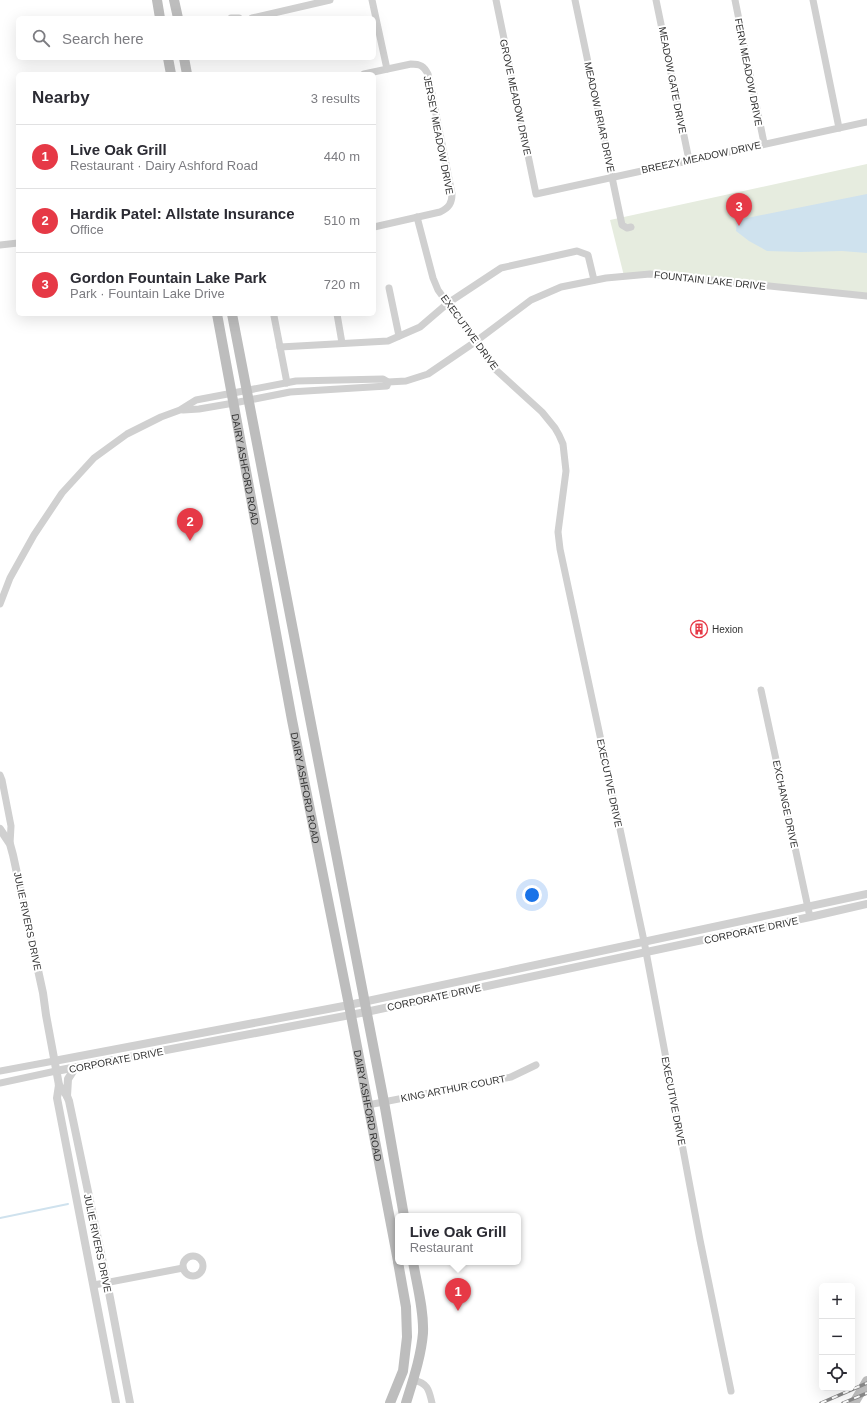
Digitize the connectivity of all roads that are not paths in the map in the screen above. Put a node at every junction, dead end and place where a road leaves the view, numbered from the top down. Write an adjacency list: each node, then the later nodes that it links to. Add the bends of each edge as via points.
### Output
1 (157, 0): 10 (main road)
2 (174, 0): 11 (main road)
3 (330, 0): 12 (street)
4 (372, 0): 13 (street)
5 (496, 0): 26 (street, GROVE MEADOW DRIVE)
6 (575, 0): 25 (street, MEADOW BRIAR DRIVE)
7 (656, 0): 24 (street, MEADOW GATE DRIVE)
8 (735, 0): 23 (street, FERN MEADOW DRIVE)
9 (813, 0): 22 (street)
10 (160, 16)
11 (178, 16)
12 (261, 16)
13 (375, 16)
14 (376, 18): 17 (street)
15 (168, 60): 18 (main road)
16 (184, 60): 19 (main road)
17 (387, 69): 20 (street); 27 (street, JERSEY MEADOW DRIVE, via 417,64 428,74 452,201 446,210)
18 (171, 72)
19 (187, 72)
20 (373, 72)
21 (867, 122): 22 (street, BREEZY MEADOW DRIVE)
22 (839, 128): 23 (street, BREEZY MEADOW DRIVE)
23 (764, 143): 24 (street, BREEZY MEADOW DRIVE)
24 (689, 160): 25 (street, BREEZY MEADOW DRIVE)
25 (612, 177): 26 (street, BREEZY MEADOW DRIVE); 29 (street, MEADOW BRIAR DRIVE, via 622,225)
26 (536, 194)
27 (418, 217): 28 (street); 35 (street, EXECUTIVE DRIVE, via 433,278)
28 (376, 227)
29 (631, 227)
30 (16, 243): 31 (street)
31 (0, 245)
32 (594, 280): 34 (street, FOUNTAIN LAKE DRIVE, via 650,274); 35 (street, via 588,255 577,251 501,268); 41 (street, FOUNTAIN LAKE DRIVE, via 561,287 532,300)
33 (389, 288): 40 (street)
34 (867, 296)
35 (448, 303): 40 (street, via 420,327); 41 (street, EXECUTIVE DRIVE)
36 (217, 316): 49 (main road, DAIRY ASHFORD ROAD)
37 (232, 316): 48 (main road, DAIRY ASHFORD ROAD)
38 (274, 316): 43 (street)
39 (337, 316): 42 (street)
40 (399, 336): 42 (street, via 388,341)
41 (475, 342): 45 (street, FOUNTAIN LAKE DRIVE, via 428,374 406,381); 65 (street, EXECUTIVE DRIVE, via 496,370 550,420 563,444 566,471 558,532 560,550)
42 (342, 343): 43 (street)
43 (280, 346): 46 (street)
44 (331, 380): 45 (street, FOUNTAIN LAKE DRIVE, via 383,379); 46 (street, FOUNTAIN LAKE DRIVE); 47 (street)
45 (388, 382): 47 (street, FOUNTAIN LAKE DRIVE, via 386,386)
46 (287, 383): 48 (street, FOUNTAIN LAKE DRIVE)
47 (332, 389): 48 (street, FOUNTAIN LAKE DRIVE)
48 (247, 395): 49 (street); 50 (main road, DAIRY ASHFORD ROAD)
49 (233, 398): 51 (main road, DAIRY ASHFORD ROAD); 52 (street, via 196,400 127,434 94,458 62,493 34,535 10,578)
50 (272, 521): 51 (main road); 53 (main road, DAIRY ASHFORD ROAD)
51 (256, 524): 54 (main road, DAIRY ASHFORD ROAD)
52 (0, 604)
53 (296, 647): 54 (main road); 56 (main road, DAIRY ASHFORD ROAD)
54 (280, 651): 57 (main road, DAIRY ASHFORD ROAD)
55 (761, 690): 63 (street, EXCHANGE DRIVE)
56 (310, 717): 57 (main road); 69 (main road, DAIRY ASHFORD ROAD)
57 (292, 720): 70 (main road, DAIRY ASHFORD ROAD)
58 (1, 779): 60 (street, JULIE RIVERS DRIVE, via 11,826)
59 (0, 829): 60 (street)
60 (10, 844): 73 (street, JULIE RIVERS DRIVE, via 37,962)
61 (867, 894): 63 (street, CORPORATE DRIVE)
62 (867, 904): 64 (street, CORPORATE DRIVE)
63 (808, 907): 64 (street, EXCHANGE DRIVE); 65 (street, CORPORATE DRIVE)
64 (810, 917): 66 (street, CORPORATE DRIVE)
65 (644, 941): 66 (street, EXECUTIVE DRIVE); 67 (street, CORPORATE DRIVE)
66 (646, 952): 68 (street, CORPORATE DRIVE); 98 (street, EXECUTIVE DRIVE)
67 (429, 988): 68 (street); 69 (street, CORPORATE DRIVE)
68 (432, 998): 69 (street, CORPORATE DRIVE)
69 (365, 1007): 70 (street, CORPORATE DRIVE); 83 (main road, DAIRY ASHFORD ROAD)
70 (350, 1010): 71 (street, CORPORATE DRIVE); 72 (street, CORPORATE DRIVE); 84 (main road, DAIRY ASHFORD ROAD)
71 (205, 1032): 72 (street); 73 (street, CORPORATE DRIVE)
72 (207, 1043): 76 (street, CORPORATE DRIVE)
73 (54, 1061): 75 (street, CORPORATE DRIVE); 78 (street, JULIE RIVERS DRIVE)
74 (536, 1065): 83 (street, KING ARTHUR COURT, via 511,1077)
75 (24, 1067): 77 (street, CORPORATE DRIVE); 79 (street)
76 (75, 1068): 78 (street, CORPORATE DRIVE); 82 (street, via 68,1078)
77 (0, 1071)
78 (56, 1071): 79 (street, CORPORATE DRIVE); 81 (street, JULIE RIVERS DRIVE)
79 (26, 1078): 80 (street, CORPORATE DRIVE)
80 (0, 1083)
81 (59, 1085): 82 (street, JULIE RIVERS DRIVE); 86 (street, JULIE RIVERS DRIVE, via 58,1098)
82 (67, 1096): 87 (street, JULIE RIVERS DRIVE)
83 (384, 1102): 84 (street, KING ARTHUR COURT); 85 (main road, DAIRY ASHFORD ROAD)
84 (368, 1105): 88 (main road, DAIRY ASHFORD ROAD)
85 (403, 1213)
86 (83, 1226): 87 (street); 95 (street, JULIE RIVERS DRIVE)
87 (95, 1226): 93 (street, JULIE RIVERS DRIVE)
88 (395, 1242)
89 (399, 1265): 94 (main road, DAIRY ASHFORD ROAD)
90 (413, 1265): 92 (main road)
91 (183, 1268): 93 (street)
92 (416, 1281): 94 (main road); 96 (main road, via 423,1332)
93 (107, 1282): 95 (street); 99 (street, JULIE RIVERS DRIVE)
94 (402, 1284): 102 (main road, DAIRY ASHFORD ROAD, via 407,1338 402,1371)
95 (94, 1285): 100 (street, JULIE RIVERS DRIVE)
96 (413, 1380): 103 (main road); 104 (street, via 425,1385)
97 (867, 1381): 105 (main road)
98 (731, 1391)
99 (128, 1394): 100 (street); 101 (street, JULIE RIVERS DRIVE)
100 (116, 1400)
101 (130, 1403)
102 (390, 1403)
103 (406, 1403)
104 (432, 1403)
105 (854, 1403)

